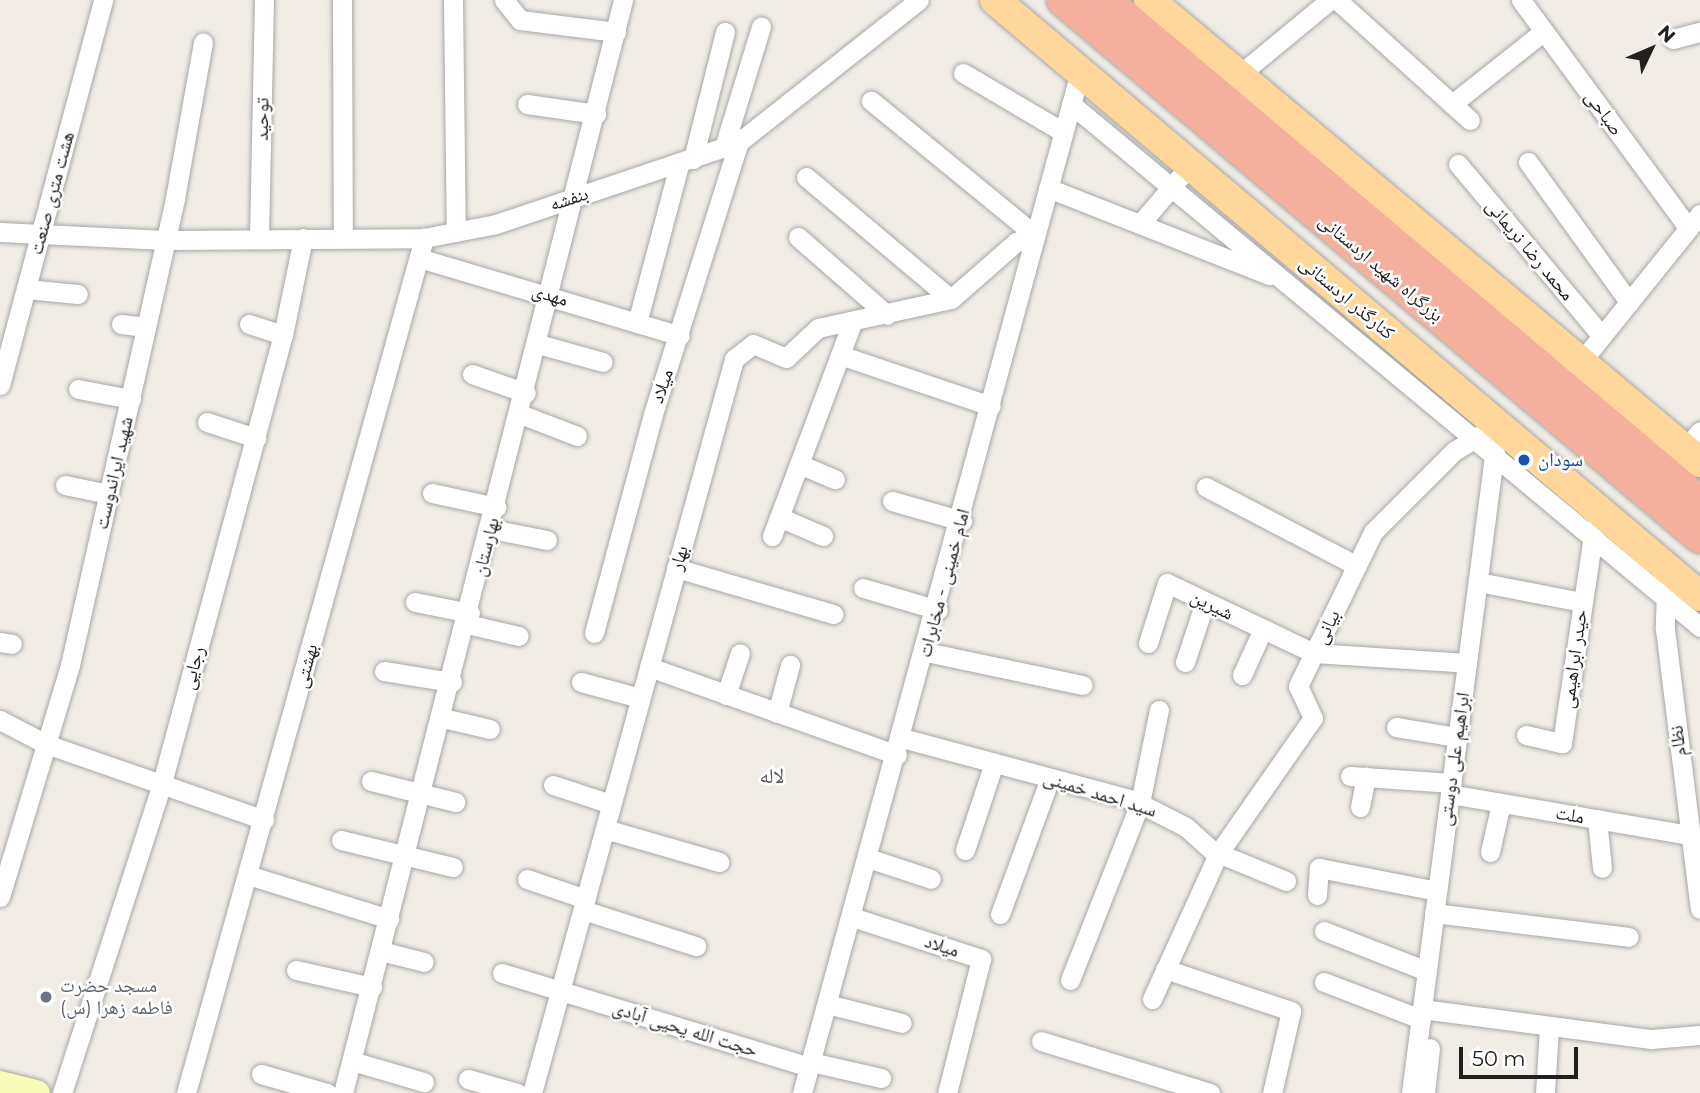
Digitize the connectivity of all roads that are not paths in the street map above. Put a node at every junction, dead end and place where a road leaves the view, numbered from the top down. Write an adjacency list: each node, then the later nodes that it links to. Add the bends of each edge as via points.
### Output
1 (103, 0): 44 (street, هشت متری صنعت)
2 (264, 0): 49 (street, توحید)
3 (342, 0): 47 (street)
4 (453, 0): 43 (street)
5 (504, 0): 16 (street, via 520,20)
6 (623, 0): 16 (street, بهارستان)
7 (919, 0): 32 (street, بنفشه)
8 (995, 0): 22 (main road, کنارگذر اردستانی)
9 (1063, 0): 101 (highway, بزرگراه شهید اردستانی)
10 (1105, 0): 77 (highway, بزرگراه شهید اردستانی)
11 (1149, 0): 24 (main road)
12 (1330, 0): 24 (street)
13 (1336, 0): 28 (street)
14 (1521, 0): 18 (street, صباحی)
15 (761, 27): 32 (street, میلاد)
16 (615, 32): 29 (street, بهارستان)
17 (724, 32): 33 (street)
18 (1544, 32): 28 (street); 40 (street, صباحی)
19 (1700, 32): 20 (street)
20 (1672, 38)
21 (203, 43): 51 (street, شهید ایراندوست)
22 (1080, 72): 27 (street, امام خمینی - مخابرات); 36 (main road, کنارگذر اردستانی)
23 (963, 73): 31 (street)
24 (1239, 75): 72 (main road)
25 (871, 101): 45 (street)
26 (527, 104): 29 (street)
27 (1072, 104): 31 (street, امام خمینی - مخابرات); 36 (street)
28 (1452, 104): 30 (street)
29 (596, 114): 39 (street, بهارستان)
30 (1470, 120)
31 (1063, 132): 38 (street, امام خمینی - مخابرات)
32 (732, 145): 33 (street, بنفشه); 67 (street, میلاد)
33 (686, 162): 39 (street, بنفشه); 61 (street)
34 (1528, 162): 58 (street)
35 (1458, 164): 68 (street, محمد رضا نریمانی)
36 (1182, 175): 41 (street); 53 (street); 66 (main road, کنارگذر اردستانی)
37 (806, 177): 57 (street)
38 (1048, 188): 41 (street); 45 (street, امام خمینی - مخابرات)
39 (575, 196): 43 (street, بنفشه); 56 (street, بهارستان)
40 (1694, 220): 58 (street)
41 (1140, 224): 53 (street)
42 (0, 232): 44 (street, بنفشه)
43 (456, 232): 50 (street, بنفشه)
44 (41, 233): 51 (street, بنفشه); 54 (street, هشت متری صنعت)
45 (1035, 235): 57 (street, بهار, via 1016,242); 79 (street, امام خمینی - مخابرات)
46 (303, 237): 47 (street, بنفشه); 49 (street, بنفشه); 65 (street, رجایی)
47 (343, 237): 50 (street, بنفشه)
48 (798, 237): 59 (street)
49 (260, 238): 51 (street, بنفشه)
50 (424, 238): 52 (street, بهشتی)
51 (166, 240): 64 (street, شهید ایراندوست)
52 (419, 258): 56 (street, مهدی); 158 (street, بهشتی)
53 (1283, 281): 66 (street)
54 (26, 289): 55 (street); 74 (street, هشت متری صنعت)
55 (78, 294)
56 (550, 295): 61 (street, مهدی); 69 (street, بهارستان)
57 (951, 299): 59 (street, بهار)
58 (1629, 302): 68 (street)
59 (887, 316): 60 (street, بهار)
60 (853, 321): 70 (street); 105 (street, بهار, via 818,328 786,358 754,344 734,359)
61 (637, 323): 67 (street, مهدی)
62 (121, 324): 64 (street)
63 (249, 324): 65 (street)
64 (146, 327): 78 (street, شهید ایراندوست)
65 (283, 335): 84 (street, رجایی)
66 (1369, 335): 82 (main road, کنارگذر اردستانی)
67 (680, 336): 118 (street, میلاد)
68 (1602, 336): 72 (street)
69 (538, 344): 71 (street); 76 (street, بهارستان)
70 (840, 355): 79 (street); 87 (street)
71 (603, 362)
72 (1581, 362): 85 (main road)
73 (472, 374): 76 (street)
74 (0, 386)
75 (78, 388): 78 (street)
76 (526, 393): 80 (street, بهارستان)
77 (1576, 397): 89 (main road); 95 (highway, بزرگراه شهید اردستانی)
78 (131, 399): 93 (street, شهید ایراندوست)
79 (991, 406): 98 (street, امام خمینی - مخابرات)
80 (520, 414): 83 (street); 96 (street, بهارستان)
81 (207, 422): 84 (street)
82 (1485, 432): 86 (street, ابراهیم علی دوستی); 97 (main road, کنارگذر اردستانی); 104 (street, بیانی, via 1373,532)
83 (578, 436)
84 (256, 438): 148 (street, رجایی)
85 (1695, 447)
86 (1494, 457): 102 (street); 106 (street, ابراهیم علی دوستی)
87 (799, 464): 88 (street); 100 (street, via 776,527)
88 (835, 479)
89 (1700, 484)
90 (65, 485): 93 (street)
91 (1206, 487): 104 (street)
92 (432, 493): 96 (street)
93 (109, 494): 143 (street, شهید ایراندوست)
94 (892, 501): 98 (street)
95 (1700, 502)
96 (497, 507): 99 (street, بهارستان)
97 (1597, 509): 102 (street, حیدر ابراهیمی); 107 (main road, کنارگذر اردستانی)
98 (962, 521): 113 (street, امام خمینی - مخابرات)
99 (491, 529): 103 (street); 115 (street, بهارستان)
100 (823, 536)
101 (1700, 537)
102 (1593, 539): 107 (street); 112 (street, حیدر ابراهیمی)
103 (547, 540)
104 (1357, 566): 123 (street, بیانی)
105 (676, 568): 114 (street); 127 (street, بهار)
106 (1478, 582): 112 (street); 125 (street, ابراهیم علی دوستی)
107 (1669, 586): 109 (main road, کنارگذر اردستانی); 116 (street); 159 (street, نظام)
108 (863, 588): 113 (street)
109 (1700, 596)
110 (415, 602): 115 (street)
111 (1205, 602): 117 (street, شیرین); 120 (street, شیرین, via 1167,583); 124 (street)
112 (1582, 602): 141 (street, حیدر ابراهیمی, via 1562,743)
113 (938, 610): 121 (street, امام خمینی - مخابرات)
114 (833, 614)
115 (468, 618): 119 (street); 130 (street, بهارستان)
116 (1700, 627)
117 (1263, 629): 123 (street, شیرین); 129 (street)
118 (594, 633)
119 (519, 636)
120 (1148, 643)
121 (926, 652): 132 (street); 144 (street, امام خمینی - مخابرات)
122 (740, 653): 133 (street)
123 (1314, 653): 125 (street); 164 (street, بیانی, via 1298,686 1313,718)
124 (1185, 662)
125 (1467, 663): 142 (street, ابراهیم علی دوستی)
126 (790, 665): 136 (street)
127 (649, 667): 133 (street); 134 (street, بهار)
128 (384, 671): 130 (street)
129 (1242, 675)
130 (452, 682): 137 (street, بهارستان)
131 (581, 682): 134 (street)
132 (1083, 685)
133 (726, 695): 136 (street)
134 (640, 698): 155 (street, بهار)
135 (1159, 710): 153 (street)
136 (777, 713): 144 (street)
137 (443, 718): 140 (street); 151 (street, بهارستان)
138 (0, 720): 143 (street)
139 (1396, 727): 142 (street)
140 (490, 729)
141 (1526, 735)
142 (1457, 737): 150 (street, ابراهیم علی دوستی)
143 (46, 744): 148 (street); 176 (street, شهید ایراندوست)
144 (899, 747): 145 (street, سید احمد خمینی); 166 (street, امام خمینی - مخابرات)
145 (994, 763): 146 (street, سید احمد خمینی); 162 (street)
146 (1050, 778): 153 (street, سید احمد خمینی); 179 (street)
147 (371, 781): 151 (street)
148 (162, 783): 158 (street); 211 (street, رجایی)
149 (553, 785): 155 (street)
150 (1451, 789): 154 (street, ملت); 156 (street, ملت, via 1358,776); 174 (street, ابراهیم علی دوستی)
151 (423, 794): 152 (street); 165 (street, بهارستان)
152 (455, 802)
153 (1140, 803): 164 (street, سید احمد خمینی, via 1186,827); 192 (street)
154 (1501, 803): 157 (street, ملت); 163 (street)
155 (611, 804): 160 (street, بهار)
156 (1360, 807)
157 (1597, 819): 159 (street, ملت); 169 (street)
158 (264, 820): 170 (street, بهشتی)
159 (1692, 827): 178 (street, نظام)
160 (605, 829): 167 (street); 177 (street, بهار)
161 (341, 840): 165 (street)
162 (965, 850)
163 (1490, 852)
164 (1218, 854): 173 (street, سید احمد خمینی); 188 (street)
165 (406, 858): 168 (street); 182 (street, بهارستان)
166 (868, 859): 172 (street); 181 (street, امام خمینی - مخابرات)
167 (719, 862)
168 (453, 867)
169 (1602, 868)
170 (248, 874): 182 (street); 212 (street, بهشتی)
171 (527, 879): 177 (street)
172 (930, 879)
173 (1286, 881)
174 (1437, 891): 175 (street, via 1319,868); 180 (street, ابراهیم علی دوستی)
175 (1317, 895)
176 (0, 897)
177 (584, 904): 185 (street); 195 (street, بهار)
178 (1700, 909)
179 (1000, 914)
180 (1439, 914): 184 (street); 190 (street, ابراهیم علی دوستی); 198 (street)
181 (852, 917): 197 (street, امام خمینی - مخابرات); 218 (street, میلاد, via 981,959)
182 (389, 919): 186 (street, بهارستان)
183 (1324, 931): 190 (street)
184 (1629, 937)
185 (696, 946)
186 (381, 951): 187 (street); 194 (street, بهارستان)
187 (425, 962)
188 (1165, 969): 196 (street); 220 (street, via 1291,1012)
189 (296, 970): 194 (street)
190 (1427, 971): 198 (street, ابراهیم علی دوستی)
191 (502, 973): 195 (street, حجت الله یحیی آبادی)
192 (1070, 980)
193 (1324, 982): 198 (street)
194 (372, 987): 203 (street, بهارستان)
195 (561, 990): 204 (street, حجت الله یحیی آبادی); 216 (street, بهار)
196 (1152, 999)
197 (827, 1004): 199 (street); 204 (street, امام خمینی - مخابرات)
198 (1426, 1013): 200 (street); 221 (street, ابراهیم علی دوستی); 222 (street)
199 (902, 1023)
200 (1549, 1027): 201 (street, via 1651,1039); 223 (street)
201 (1700, 1035)
202 (1041, 1041): 219 (street)
203 (352, 1061): 208 (street); 214 (street, بهارستان)
204 (810, 1065): 207 (street, حجت الله یحیی آبادی); 217 (street, امام خمینی - مخابرات)
205 (261, 1074): 213 (street)
206 (468, 1079): 215 (street)
207 (881, 1079)
208 (424, 1082)
209 (0, 1084): 210 (main road)
210 (37, 1093)
211 (62, 1093)
212 (186, 1093)
213 (327, 1093)
214 (343, 1093)
215 (517, 1093)
216 (532, 1093)
217 (802, 1093)
218 (947, 1093)
219 (1210, 1093)
220 (1272, 1093)
221 (1411, 1093)
222 (1425, 1093)
223 (1545, 1093)

